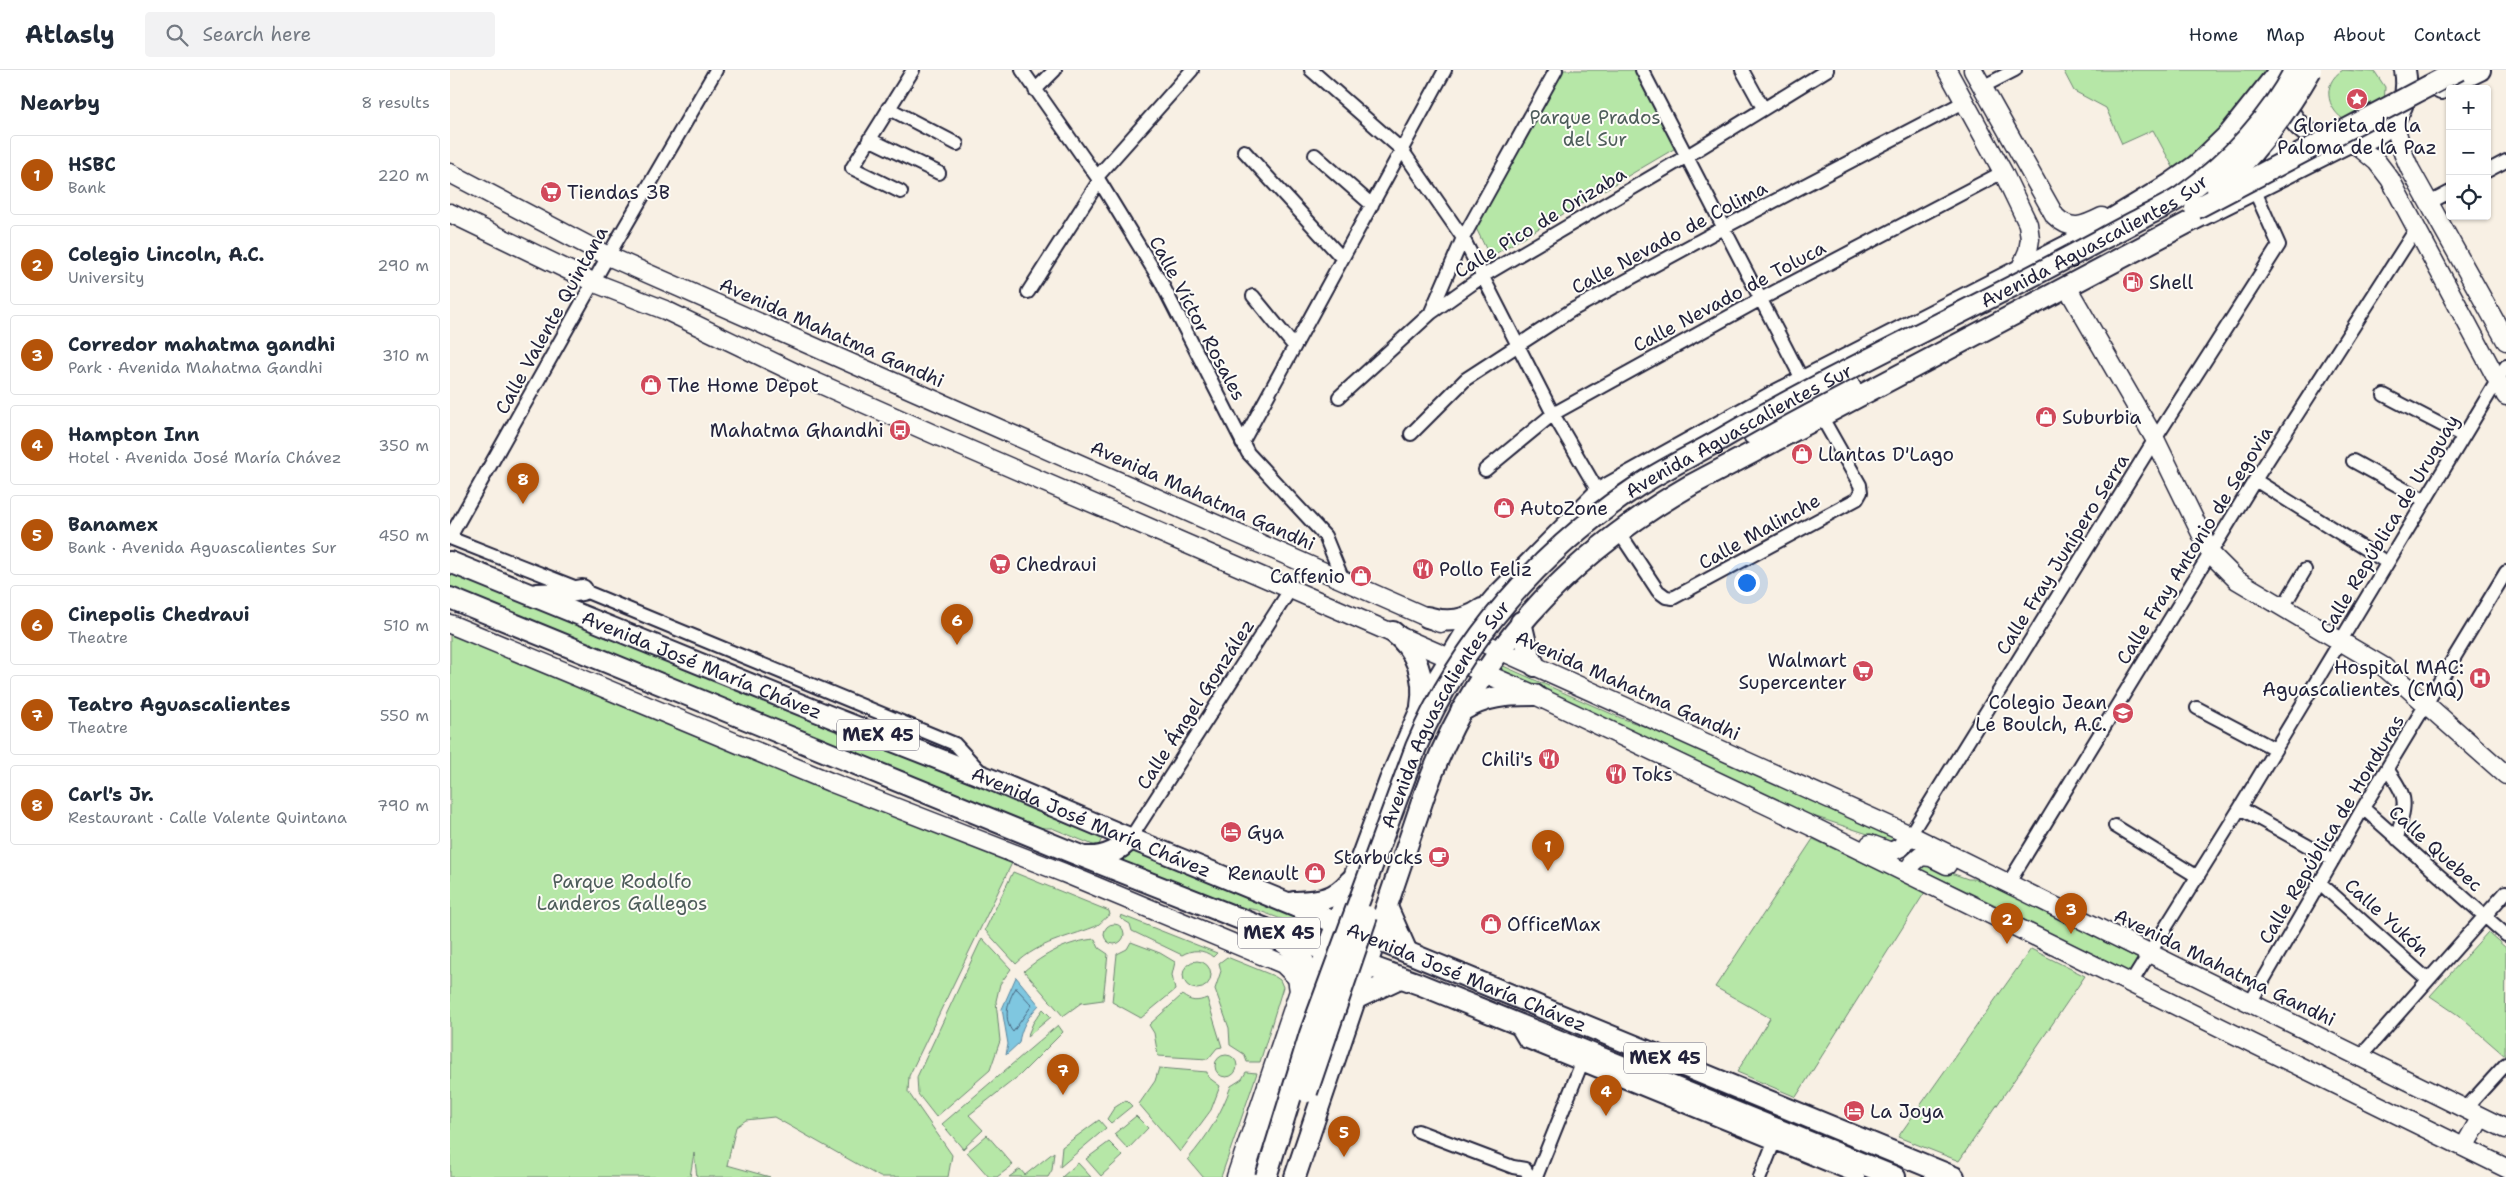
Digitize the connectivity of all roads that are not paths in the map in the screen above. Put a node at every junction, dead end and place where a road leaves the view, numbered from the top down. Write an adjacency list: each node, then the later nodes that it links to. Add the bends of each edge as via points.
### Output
1 (716, 70): 54 (street, Calle Valente Quintana)
2 (912, 70): 24 (street)
3 (1022, 70): 22 (street, Calle Víctor Rosales)
4 (1055, 70): 22 (street)
5 (1192, 70): 40 (street)
6 (1311, 70): 31 (street)
7 (1445, 70): 31 (street)
8 (1556, 70): 53 (street)
9 (1642, 70): 34 (street)
10 (1742, 70): 25 (street)
11 (1827, 70): 25 (street, Calle Pico de Orizaba)
12 (1947, 70): 23 (main road)
13 (1973, 70): 21 (main road)
14 (2015, 70): 21 (street)
15 (2280, 70): 27 (main road, Avenida Aguascalientes Sur); 30 (main road, via 2282,96 2294,121 2317,139)
16 (2295, 70): 169 (main road, Avenida Aguascalientes Sur, bridge, via 2268,114 2251,134 2225,162 2180,198 1995,296 1791,398 1651,477 1572,536 1501,608 1428,717 1310,1034)
17 (2311, 70): 48 (main road, Avenida Aguascalientes Sur, bridge, via 2266,139 2236,172)
18 (2405, 70): 26 (main road, via 2405,94)
19 (2459, 70): 48 (main road, bridge)
20 (2480, 70): 26 (main road, Avenida Aguascalientes Sur)
21 (1982, 87): 44 (main road)
22 (1034, 90): 40 (street, Calle Víctor Rosales)
23 (1964, 102): 37 (main road); 51 (street, Calle Nevado de Colima)
24 (888, 108): 28 (street); 29 (street)
25 (1763, 108): 34 (street, Calle Pico de Orizaba)
26 (2396, 115): 30 (main road, Avenida Aguascalientes Sur, via 2376,135); 46 (main road, via 2403,152)
27 (2230, 133): 41 (main road, via 2245,130 2258,133 2270,142 2274,150 2271,170); 45 (main road, Avenida Aguascalientes Sur, via 2197,165)
28 (869, 139): 39 (street); 42 (street, via 852,168)
29 (957, 144)
30 (2350, 144): 41 (main road, Avenida Aguascalientes Sur); 52 (main road, via 2377,162 2390,179)
31 (1402, 150): 47 (street); 53 (street)
32 (1244, 151): 55 (street)
33 (1314, 155): 47 (street)
34 (1687, 156): 51 (street); 57 (street, Calle Pico de Orizaba)
35 (2506, 161): 36 (street)
36 (2491, 169)
37 (2002, 172): 50 (main road); 62 (street, Calle Nevado de Toluca)
38 (450, 174): 54 (main road, Avenida Mahatma Gandhi)
39 (939, 174)
40 (1098, 179): 60 (street); 77 (street, Calle Víctor Rosales, via 1161,282)
41 (2254, 189): 59 (main road, Avenida Aguascalientes Sur); 76 (street, Calle Fray Junípero Serra, via 2279,245)
42 (901, 192)
43 (2446, 194): 46 (street)
44 (2044, 198): 45 (main road, via 2063,224 2074,228 2088,225 2133,201); 50 (main road, via 2037,209)
45 (2144, 200): 56 (main road, Avenida Aguascalientes Sur)
46 (2429, 203): 64 (main road)
47 (1372, 205): 55 (street)
48 (2195, 208): 170 (main road, Avenida Aguascalientes Sur, bridge, via 1776,421 1657,486 1579,544 1528,596 1494,637 1451,702 1429,749 1384,869)
49 (450, 213): 58 (main road)
50 (2024, 213): 56 (main road, via 2030,239)
51 (1723, 228): 62 (street); 65 (street, Calle Nevado de Colima, via 1572,310)
52 (2416, 229): 67 (main road); 80 (street, Calle Fray Antonio de Segovia)
53 (1463, 238): 57 (street); 63 (street)
54 (608, 256): 58 (street, Calle Valente Quintana); 90 (main road, Avenida Mahatma Gandhi)
55 (1342, 258): 66 (street)
56 (2020, 270): 68 (main road, Avenida Aguascalientes Sur)
57 (1483, 276): 63 (street, Calle Pico de Orizaba); 65 (street)
58 (595, 283): 84 (street, Calle Valente Quintana); 92 (main road, via 665,310 811,380)
59 (2067, 287): 73 (main road, Avenida Aguascalientes Sur); 76 (main road)
60 (1028, 292)
61 (1253, 296): 66 (street)
62 (1761, 298): 68 (street); 72 (street, Calle Nevado de Toluca)
63 (1431, 314): 71 (street, Calle Pico de Orizaba)
64 (2506, 341)
65 (1519, 344): 72 (street); 74 (street, Calle Nevado de Colima, via 1466,379)
66 (1294, 346): 77 (street)
67 (2502, 373): 70 (main road); 75 (street, Calle República de Uruguay)
68 (1804, 381): 81 (main road, Avenida Aguascalientes Sur)
69 (2384, 395): 75 (street)
70 (2506, 396)
71 (1339, 397)
72 (1553, 414): 79 (street, Calle Nevado de Toluca); 81 (street)
73 (1821, 416): 83 (main road, Avenida Aguascalientes Sur, via 1691,485); 83 (street, Calle Malinche, via 1860,485 1857,499 1673,598 1658,591)
74 (1411, 434)
75 (2463, 436): 82 (street, Calle República de Uruguay)
76 (2155, 439): 85 (main road); 122 (street, Calle Fray Junípero Serra)
77 (1242, 443): 90 (street, Calle Víctor Rosales, via 1325,536)
78 (2353, 461): 82 (street)
79 (1485, 470)
80 (2255, 480): 85 (street, Calle Fray Antonio de Segovia); 87 (street)
81 (1599, 493): 95 (main road, Avenida Aguascalientes Sur)
82 (2424, 500): 87 (street, Calle República de Uruguay)
83 (1619, 532): 101 (main road, Avenida Aguascalientes Sur, via 1538,602)
84 (450, 538): 91 (street)
85 (2211, 554): 96 (main road, via 2237,580); 134 (street, Calle Fray Antonio de Segovia)
86 (450, 562): 93 (main road, Avenida José María Chávez / MEX 45)
87 (2386, 562): 102 (street, Calle República de Uruguay)
88 (2305, 570): 96 (street)
89 (2506, 572): 107 (street, Calle República de Honduras)
90 (1343, 580): 97 (main road, Avenida Mahatma Gandhi)
91 (582, 590): 93 (main road, via 554,594); 116 (street, via 955,744)
92 (1290, 590): 99 (main road); 124 (street, Calle Ángel González)
93 (522, 591): 116 (main road, Avenida José María Chávez / MEX 45)
94 (450, 598): 121 (main road, Avenida José María Chávez / MEX 45)
95 (1489, 605): 97 (main road, via 1463,619 1445,621); 100 (main road, Avenida Aguascalientes Sur); 101 (main road, via 1483,626 1491,634)
96 (2283, 607): 102 (main road)
97 (1427, 617): 100 (main road, Avenida Mahatma Gandhi)
98 (450, 624): 126 (main road, via 830,782)
99 (1394, 632): 103 (main road); 109 (main road, via 1407,643 1419,668)
100 (1465, 634): 101 (main road, Avenida Mahatma Gandhi); 103 (main road, Avenida Aguascalientes Sur)
101 (1511, 636): 104 (main road, Avenida Mahatma Gandhi); 104 (main road, via 1528,652); 105 (main road, Avenida Aguascalientes Sur)
102 (2340, 641): 107 (main road, via 2384,667); 112 (street, Calle República de Uruguay)
103 (1450, 657): 105 (main road); 109 (main road, Avenida Aguascalientes Sur)
104 (1535, 666): 122 (main road, Avenida Mahatma Gandhi)
105 (1484, 672): 106 (main road); 110 (main road, Avenida Aguascalientes Sur)
106 (1535, 695): 110 (main road, via 1496,697); 120 (main road)
107 (2426, 704): 114 (street, Calle República de Honduras); 115 (main road)
108 (2197, 708): 112 (street)
109 (1420, 711): 111 (main road, Avenida Aguascalientes Sur)
110 (1461, 711): 113 (main road, Avenida Aguascalientes Sur)
111 (1410, 734): 113 (main road, via 1423,726 1432,728 1441,737); 129 (main road, Avenida Aguascalientes Sur)
112 (2275, 749): 117 (street, Calle República de Uruguay)
113 (1442, 750): 137 (main road, Avenida Aguascalientes Sur)
114 (2387, 769): 118 (street, Calle República de Honduras); 123 (street, via 2402,790 2405,801)
115 (2506, 775)
116 (985, 777): 124 (main road, Avenida José María Chávez / MEX 45)
117 (2240, 808): 127 (street, Calle Yukón); 132 (street, Calle República de Uruguay)
118 (2363, 808): 123 (street, Calle Quebec); 127 (street, Calle República de Honduras)
119 (2115, 826): 132 (street)
120 (1815, 828): 122 (main road, via 1855,837 1891,852 1902,847); 130 (main road)
121 (1026, 834): 125 (main road, Avenida José María Chávez / MEX 45); 126 (main road)
122 (1910, 836): 131 (main road, Avenida Mahatma Gandhi)
123 (2397, 838): 138 (street, Calle Quebec)
124 (1130, 839): 125 (main road, via 1106,855); 136 (main road, Avenida José María Chávez / MEX 45)
125 (1077, 855): 128 (main road); 140 (main road, Avenida José María Chávez / MEX 45)
126 (1019, 856): 128 (main road)
127 (2333, 860): 133 (street, Calle República de Honduras)
128 (1064, 873): 151 (main road, via 1283,964 1297,978)
129 (1355, 873): 136 (main road, via 1342,891 1331,898); 139 (main road, Avenida Aguascalientes Sur)
130 (1906, 873): 131 (main road, via 1921,856 1931,857 1970,876); 149 (main road)
131 (1990, 875): 134 (main road, Avenida Mahatma Gandhi)
132 (2198, 877): 145 (street, Calle República de Uruguay)
133 (2320, 883): 148 (street, Calle Yukón); 152 (street, Calle República de Honduras)
134 (2008, 884): 145 (main road, Avenida Mahatma Gandhi)
135 (2506, 892): 138 (street)
136 (1286, 902): 139 (main road, Avenida José María Chávez / MEX 45)
137 (1387, 907): 142 (main road, Avenida Aguascalientes Sur); 144 (main road)
138 (2484, 916): 141 (street, Calle Quebec); 148 (street)
139 (1336, 923): 142 (main road, Avenida José María Chávez / MEX 45); 143 (main road, Avenida Aguascalientes Sur)
140 (1266, 929): 143 (main road, Avenida José María Chávez / MEX 45); 151 (main road, via 1304,960 1311,980)
141 (2506, 936)
142 (1376, 939): 144 (main road, Avenida José María Chávez / MEX 45); 146 (main road, Avenida Aguascalientes Sur)
143 (1327, 950): 146 (main road, Avenida José María Chávez / MEX 45); 151 (main road, Avenida Aguascalientes Sur)
144 (1407, 952): 175 (main road, Avenida José María Chávez / MEX 45)
145 (2150, 953): 149 (street, Calle República de Uruguay); 152 (main road, Avenida Mahatma Gandhi)
146 (1367, 964): 147 (main road, Avenida José María Chávez / MEX 45); 150 (main road, Avenida Aguascalientes Sur)
147 (1400, 978): 150 (main road); 153 (main road, Avenida José María Chávez / MEX 45)
148 (2428, 980): 154 (street)
149 (2131, 983): 164 (main road)
150 (1355, 999): 158 (main road, Avenida Aguascalientes Sur)
151 (1303, 1001): 157 (main road, Avenida Aguascalientes Sur); 167 (main road, Avenida Aguascalientes Sur)
152 (2250, 1003): 154 (main road, Avenida Mahatma Gandhi)
153 (1515, 1024): 156 (street, Avenida José María Chávez, via 1525,1041); 174 (main road, Avenida José María Chávez / MEX 45)
154 (2360, 1057): 159 (main road, Avenida Mahatma Gandhi)
155 (2506, 1064): 159 (street)
156 (1581, 1065): 163 (street, Avenida José María Chávez); 166 (street)
157 (1288, 1069): 158 (main road, via 1298,1065 1315,1070 1321,1085); 168 (main road, Avenida Aguascalientes Sur)
158 (1321, 1102): 171 (main road, Avenida Aguascalientes Sur)
159 (2465, 1109): 160 (main road, Avenida Mahatma Gandhi)
160 (2481, 1116): 161 (main road, Avenida Mahatma Gandhi); 164 (main road)
161 (2506, 1129)
162 (1418, 1131): 166 (street, via 1513,1167 1525,1168)
163 (1774, 1142): 172 (street); 173 (street, Avenida José María Chávez)
164 (2464, 1147): 165 (main road)
165 (2506, 1168)
166 (1533, 1176)
167 (1236, 1177)
168 (1253, 1177)
169 (1266, 1177)
170 (1278, 1177)
171 (1295, 1177)
172 (1760, 1177)
173 (1858, 1177)
174 (1895, 1177)
175 (1954, 1177)

